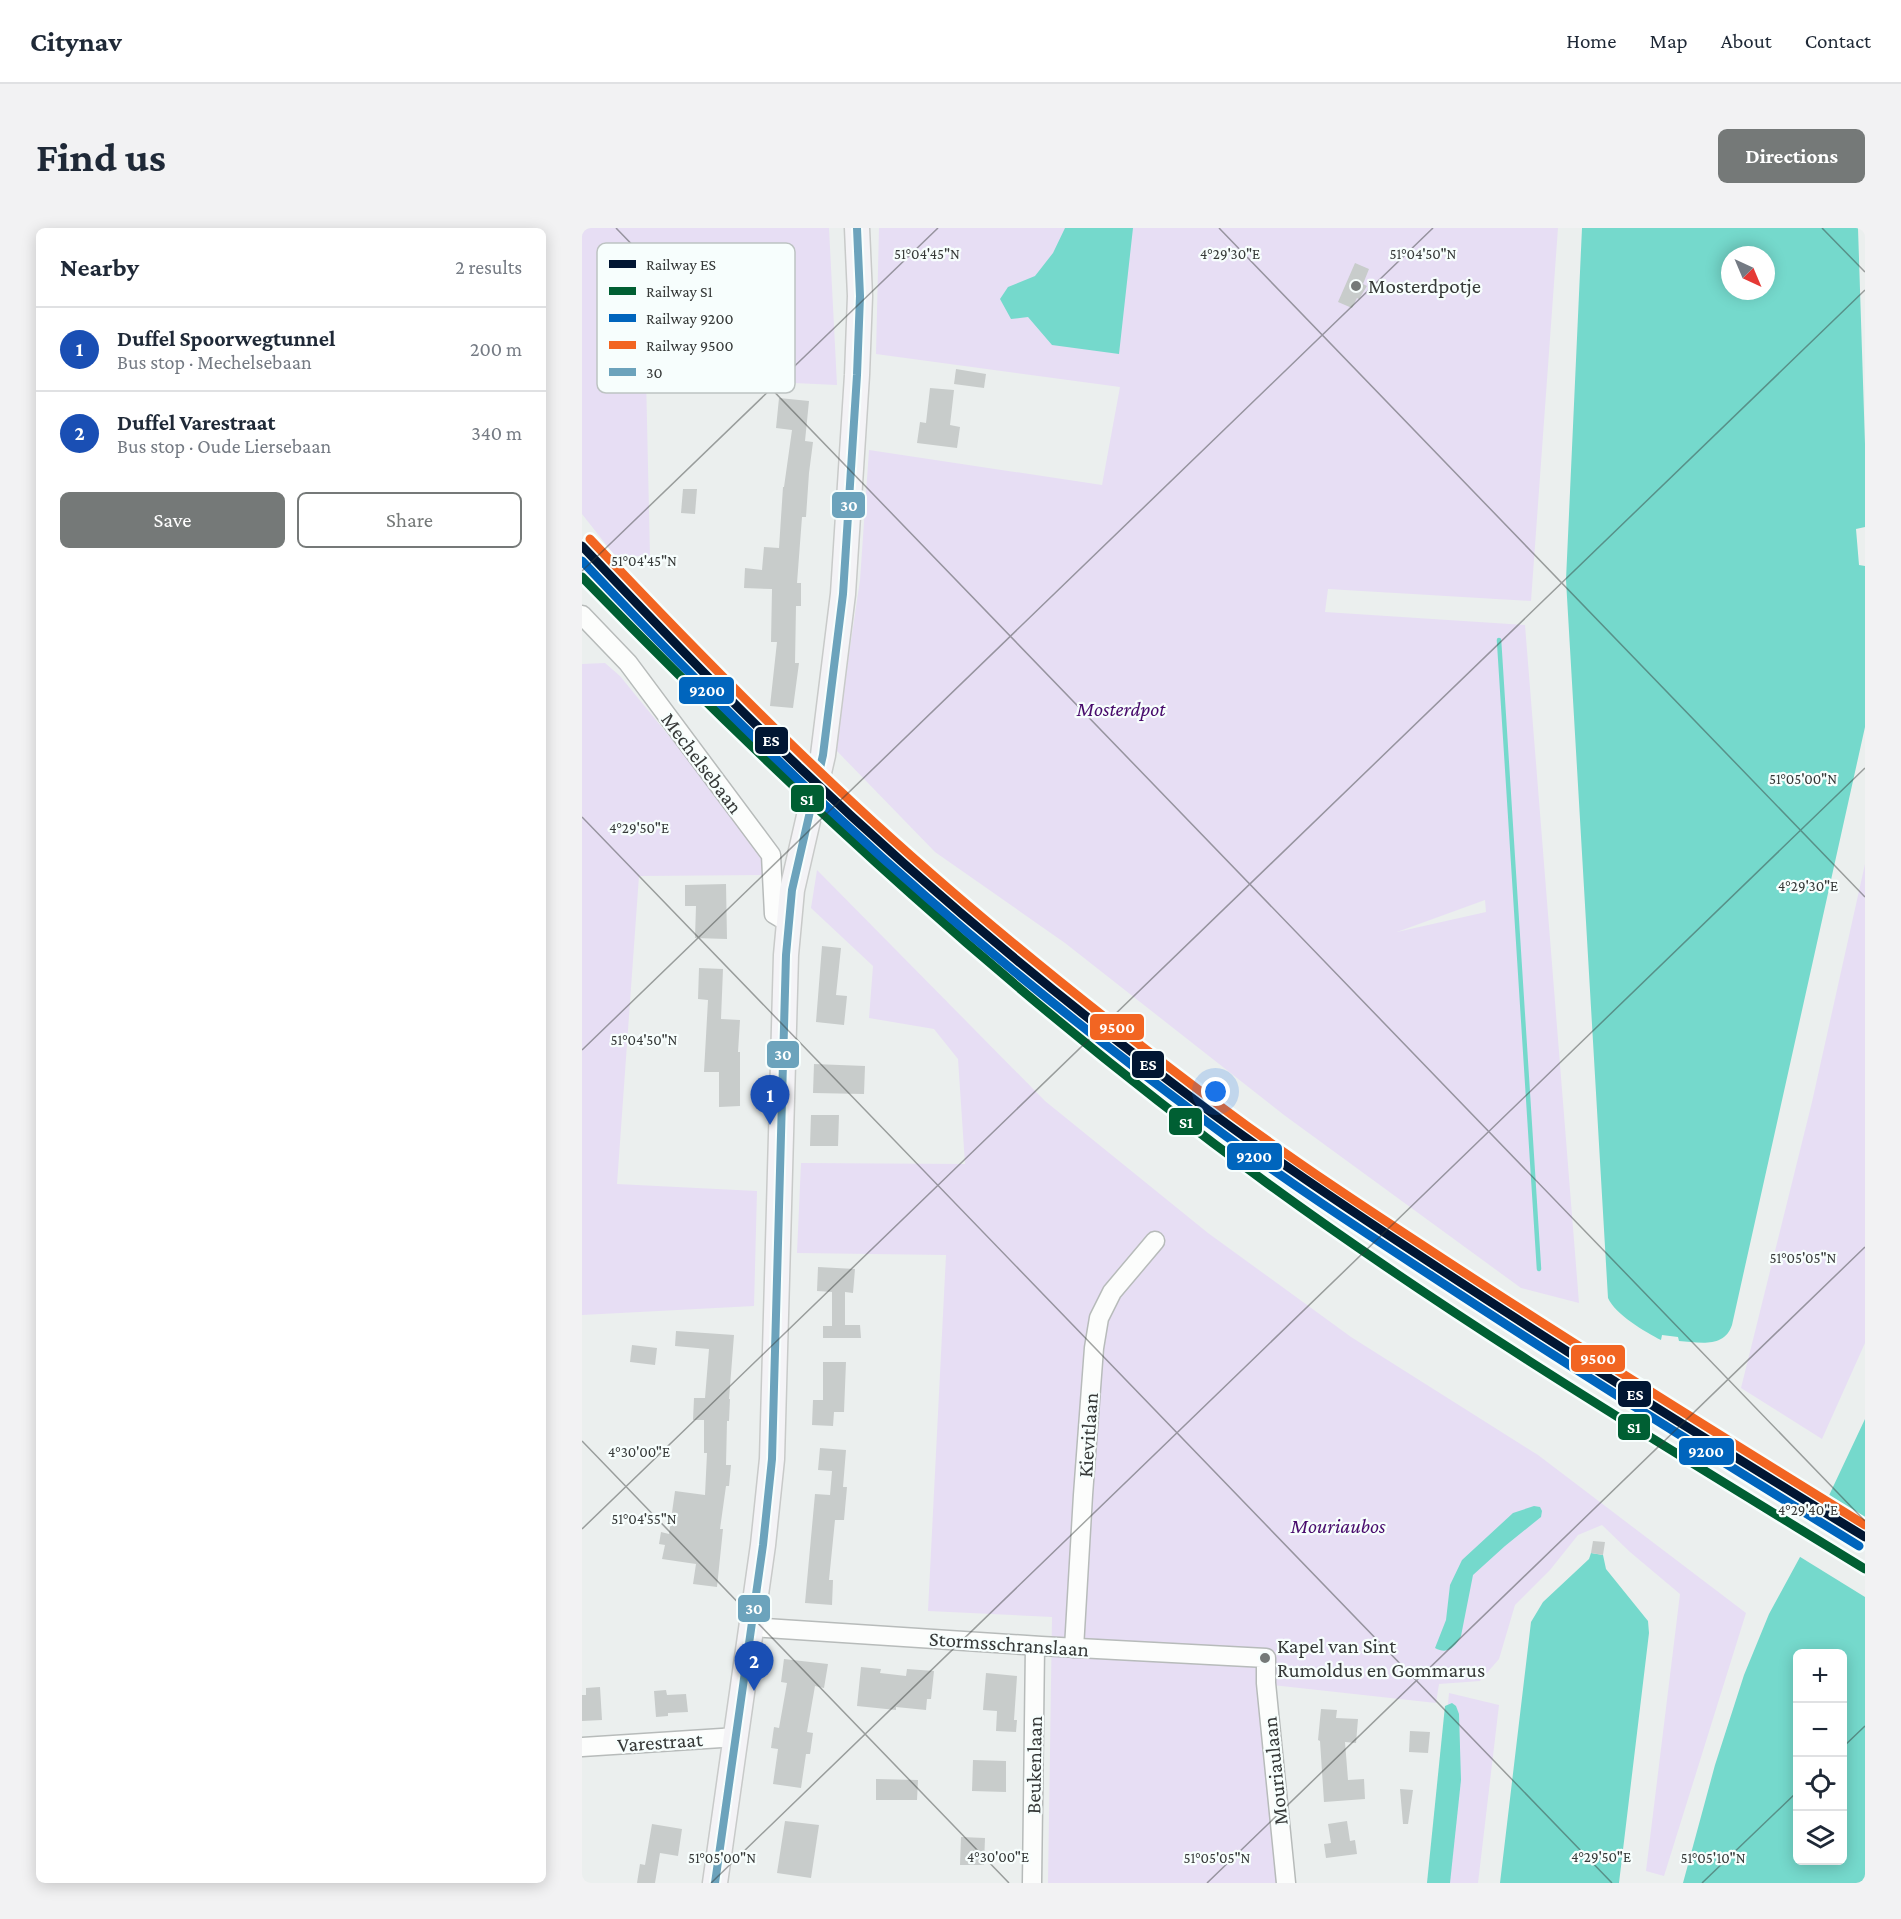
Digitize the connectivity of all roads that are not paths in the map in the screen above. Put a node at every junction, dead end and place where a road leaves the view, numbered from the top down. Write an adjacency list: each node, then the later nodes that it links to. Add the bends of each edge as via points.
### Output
1 (857, 228): 3 (main road, via 858,375 843,594 823,755)
2 (582, 615): 3 (street, Mechelsebaan, via 628,663 771,855 774,914)
3 (789, 923): 5 (main road, via 772,1459)
4 (1155, 1241): 7 (street, Kievitlaan, via 1112,1292 1100,1318 1094,1348)
5 (752, 1627): 6 (street, Stormsschranslaan); 9 (main road)
6 (1035, 1646): 7 (street, Stormsschranslaan); 12 (street, Beukenlaan)
7 (1074, 1648): 8 (street, Stormsschranslaan)
8 (1266, 1658): 13 (street, Mouriaulaan)
9 (737, 1737): 10 (street, Varestraat); 11 (main road)
10 (582, 1747)
11 (715, 1883)
12 (1032, 1883)
13 (1286, 1883)

